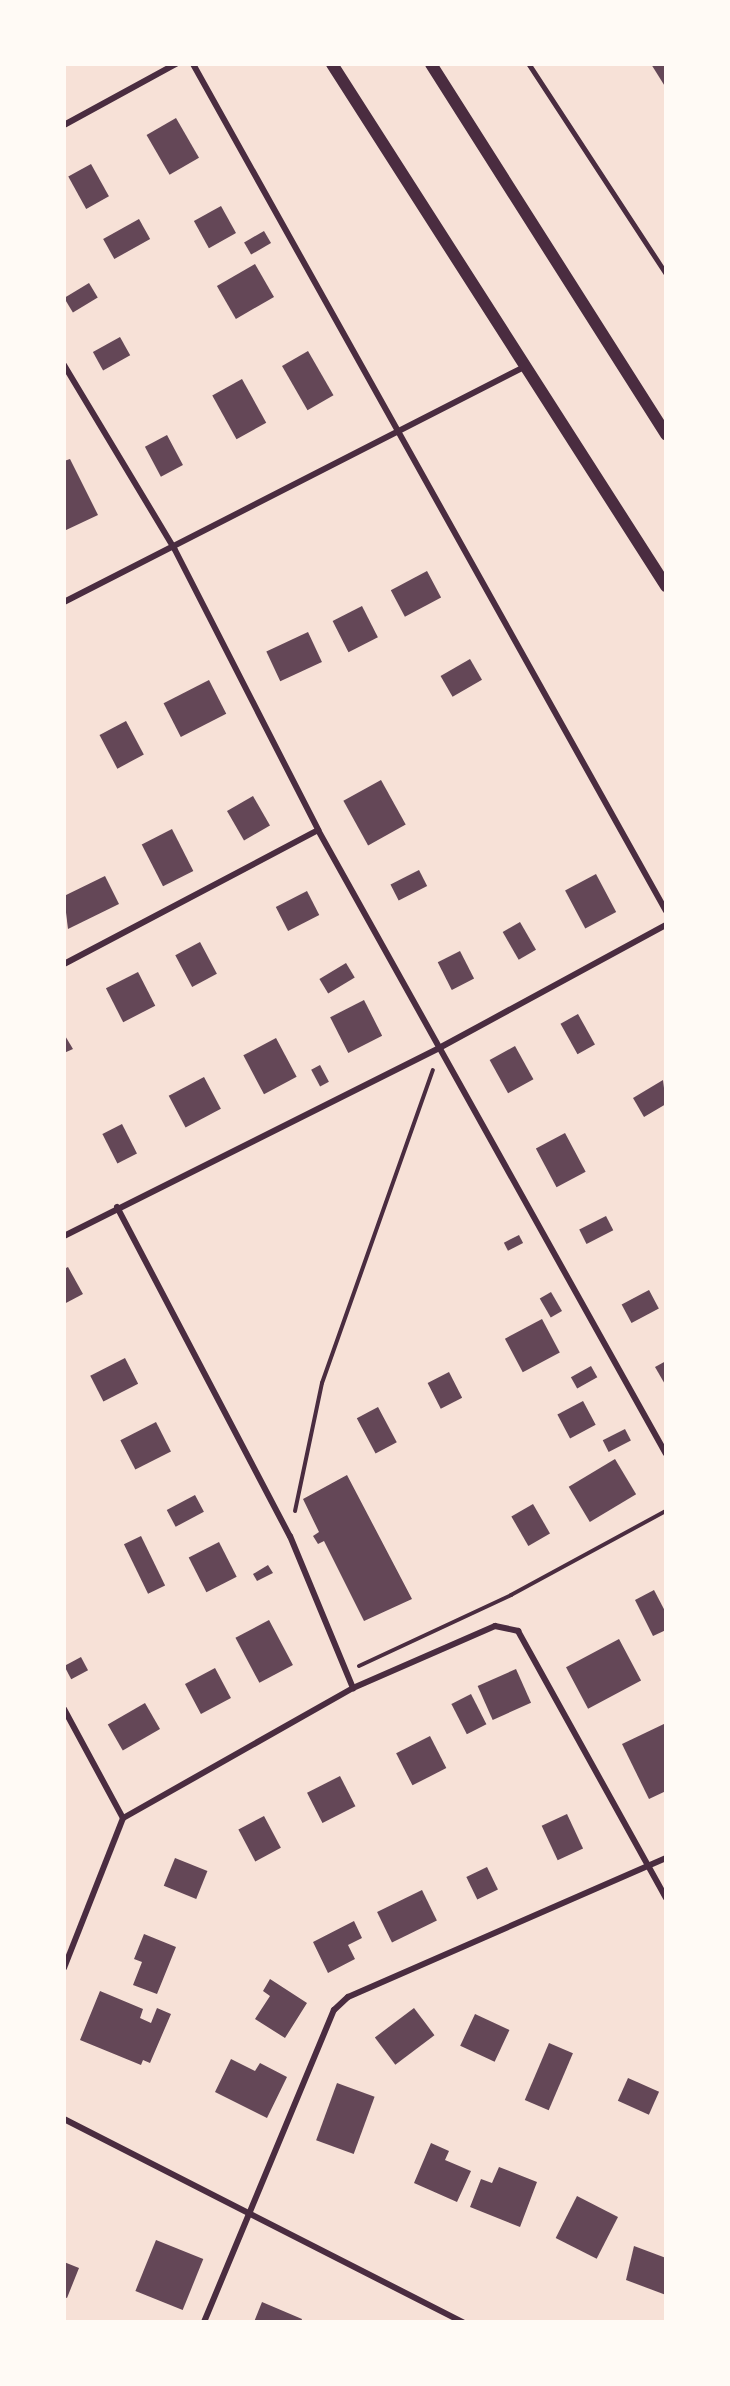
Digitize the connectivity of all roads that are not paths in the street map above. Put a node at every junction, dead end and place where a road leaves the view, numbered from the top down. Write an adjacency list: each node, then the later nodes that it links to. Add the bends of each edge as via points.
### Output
1 (176, 64): 6 (street)
2 (193, 64): 10 (street)
3 (332, 64): 9 (main road)
4 (431, 64): 11 (main road)
5 (529, 64): 7 (lane)
6 (64, 125)
7 (666, 273)
8 (64, 364): 12 (street)
9 (524, 367): 10 (street); 13 (main road)
10 (401, 432): 12 (street); 16 (street)
11 (666, 435)
12 (174, 548): 14 (street); 15 (street)
13 (666, 586)
14 (64, 602)
15 (318, 830): 18 (street); 19 (street)
16 (666, 911)
17 (666, 925): 19 (street)
18 (64, 964)
19 (441, 1047): 20 (street); 22 (street)
20 (117, 1207): 21 (street); 23 (street, via 290,1536)
21 (64, 1236)
22 (666, 1454)
23 (353, 1688): 25 (street); 27 (street, via 495,1626 518,1631)
24 (64, 1709): 25 (street)
25 (123, 1818): 29 (street)
26 (666, 1858): 27 (street)
27 (649, 1868): 28 (street); 31 (street, via 341,2003)
28 (666, 1898)
29 (64, 1968)
30 (64, 2119): 31 (street)
31 (246, 2212): 32 (street); 33 (street)
32 (204, 2322)
33 (463, 2322)

